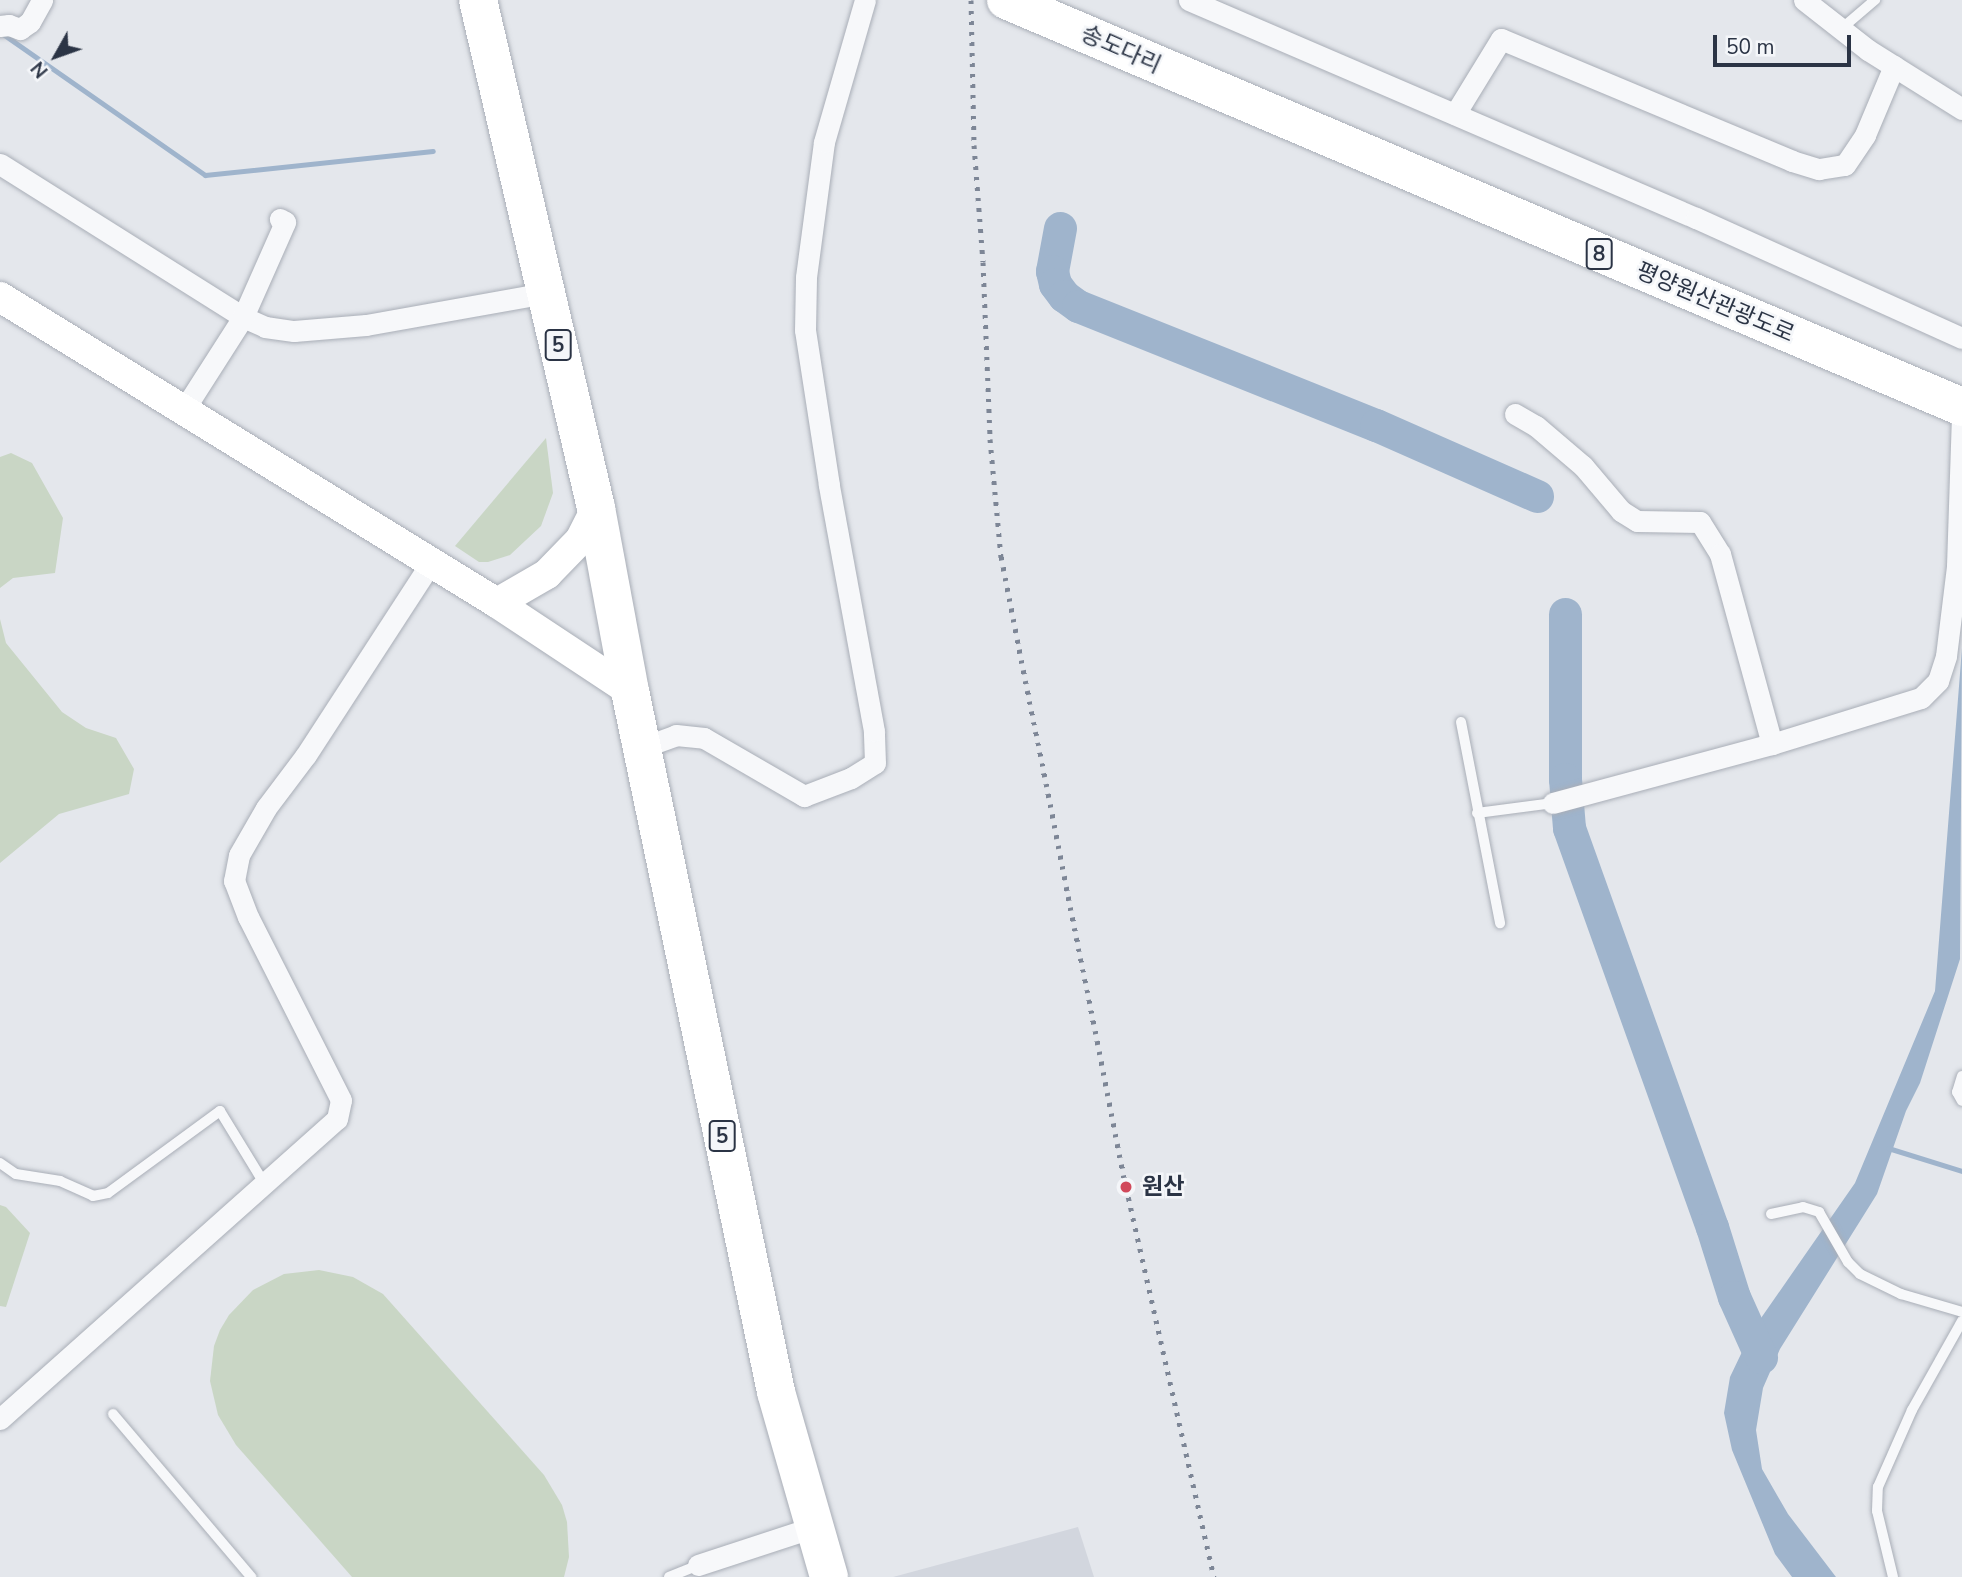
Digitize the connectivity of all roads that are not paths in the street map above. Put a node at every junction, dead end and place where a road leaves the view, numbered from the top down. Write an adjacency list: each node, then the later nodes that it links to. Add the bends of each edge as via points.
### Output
1 (42, 0): 8 (street, via 30,22 20,29)
2 (478, 0): 16 (highway, 5)
3 (865, 0): 30 (street, via 824,142 806,277 805,330 874,731 875,763 804,796 704,738 676,736)
4 (1006, 0): 11 (highway, 송도다리 / 8)
5 (1189, 0): 13 (street)
6 (1804, 0): 9 (street)
7 (1875, 0): 9 (lane)
8 (0, 26)
9 (1841, 29): 10 (street)
10 (1894, 66): 12 (street); 13 (street, via 1865,135 1844,165 1819,169 1502,39)
11 (1236, 100): 20 (highway, 평양원산관광도로 / 8)
12 (1962, 109)
13 (1455, 114): 19 (street)
14 (0, 164): 18 (street)
15 (280, 219): 18 (street, via 285,222)
16 (546, 293): 18 (street, via 366,325 294,331 265,327); 24 (highway, 5)
17 (0, 297): 21 (main road)
18 (243, 317): 21 (street)
19 (1962, 338)
20 (1962, 407)
21 (183, 411): 25 (main road)
22 (1515, 414): 29 (street, via 1583,466 1621,511 1637,521 1700,522 1720,554)
23 (1962, 416): 29 (street, via 1956,566 1946,656 1938,681 1921,698 1904,706)
24 (596, 508): 26 (main road, via 580,540 547,574); 27 (highway, 5)
25 (430, 564): 26 (main road); 37 (street, via 239,855 234,881 248,917 341,1100 337,1119)
26 (497, 603): 27 (main road)
27 (630, 691): 30 (highway, 5)
28 (1461, 722): 32 (lane)
29 (1772, 744): 31 (street)
30 (642, 748): 42 (highway, 5, via 776,1392)
31 (1553, 803): 32 (lane)
32 (1476, 813): 33 (lane)
33 (1500, 923)
34 (1962, 1076): 35 (lane, via 1958,1092)
35 (1962, 1101)
36 (0, 1163): 37 (lane, via 16,1174 60,1181 93,1196 108,1193 220,1111)
37 (264, 1183): 41 (street)
38 (1770, 1214): 39 (lane, via 1803,1208 1819,1212 1860,1274)
39 (1957, 1313): 47 (lane, via 1878,1486 1877,1511)
40 (113, 1414): 44 (lane)
41 (0, 1419)
42 (814, 1527): 43 (street); 46 (highway, 5)
43 (698, 1565): 45 (lane)
44 (251, 1577)
45 (669, 1577)
46 (829, 1577)
47 (1893, 1577)

